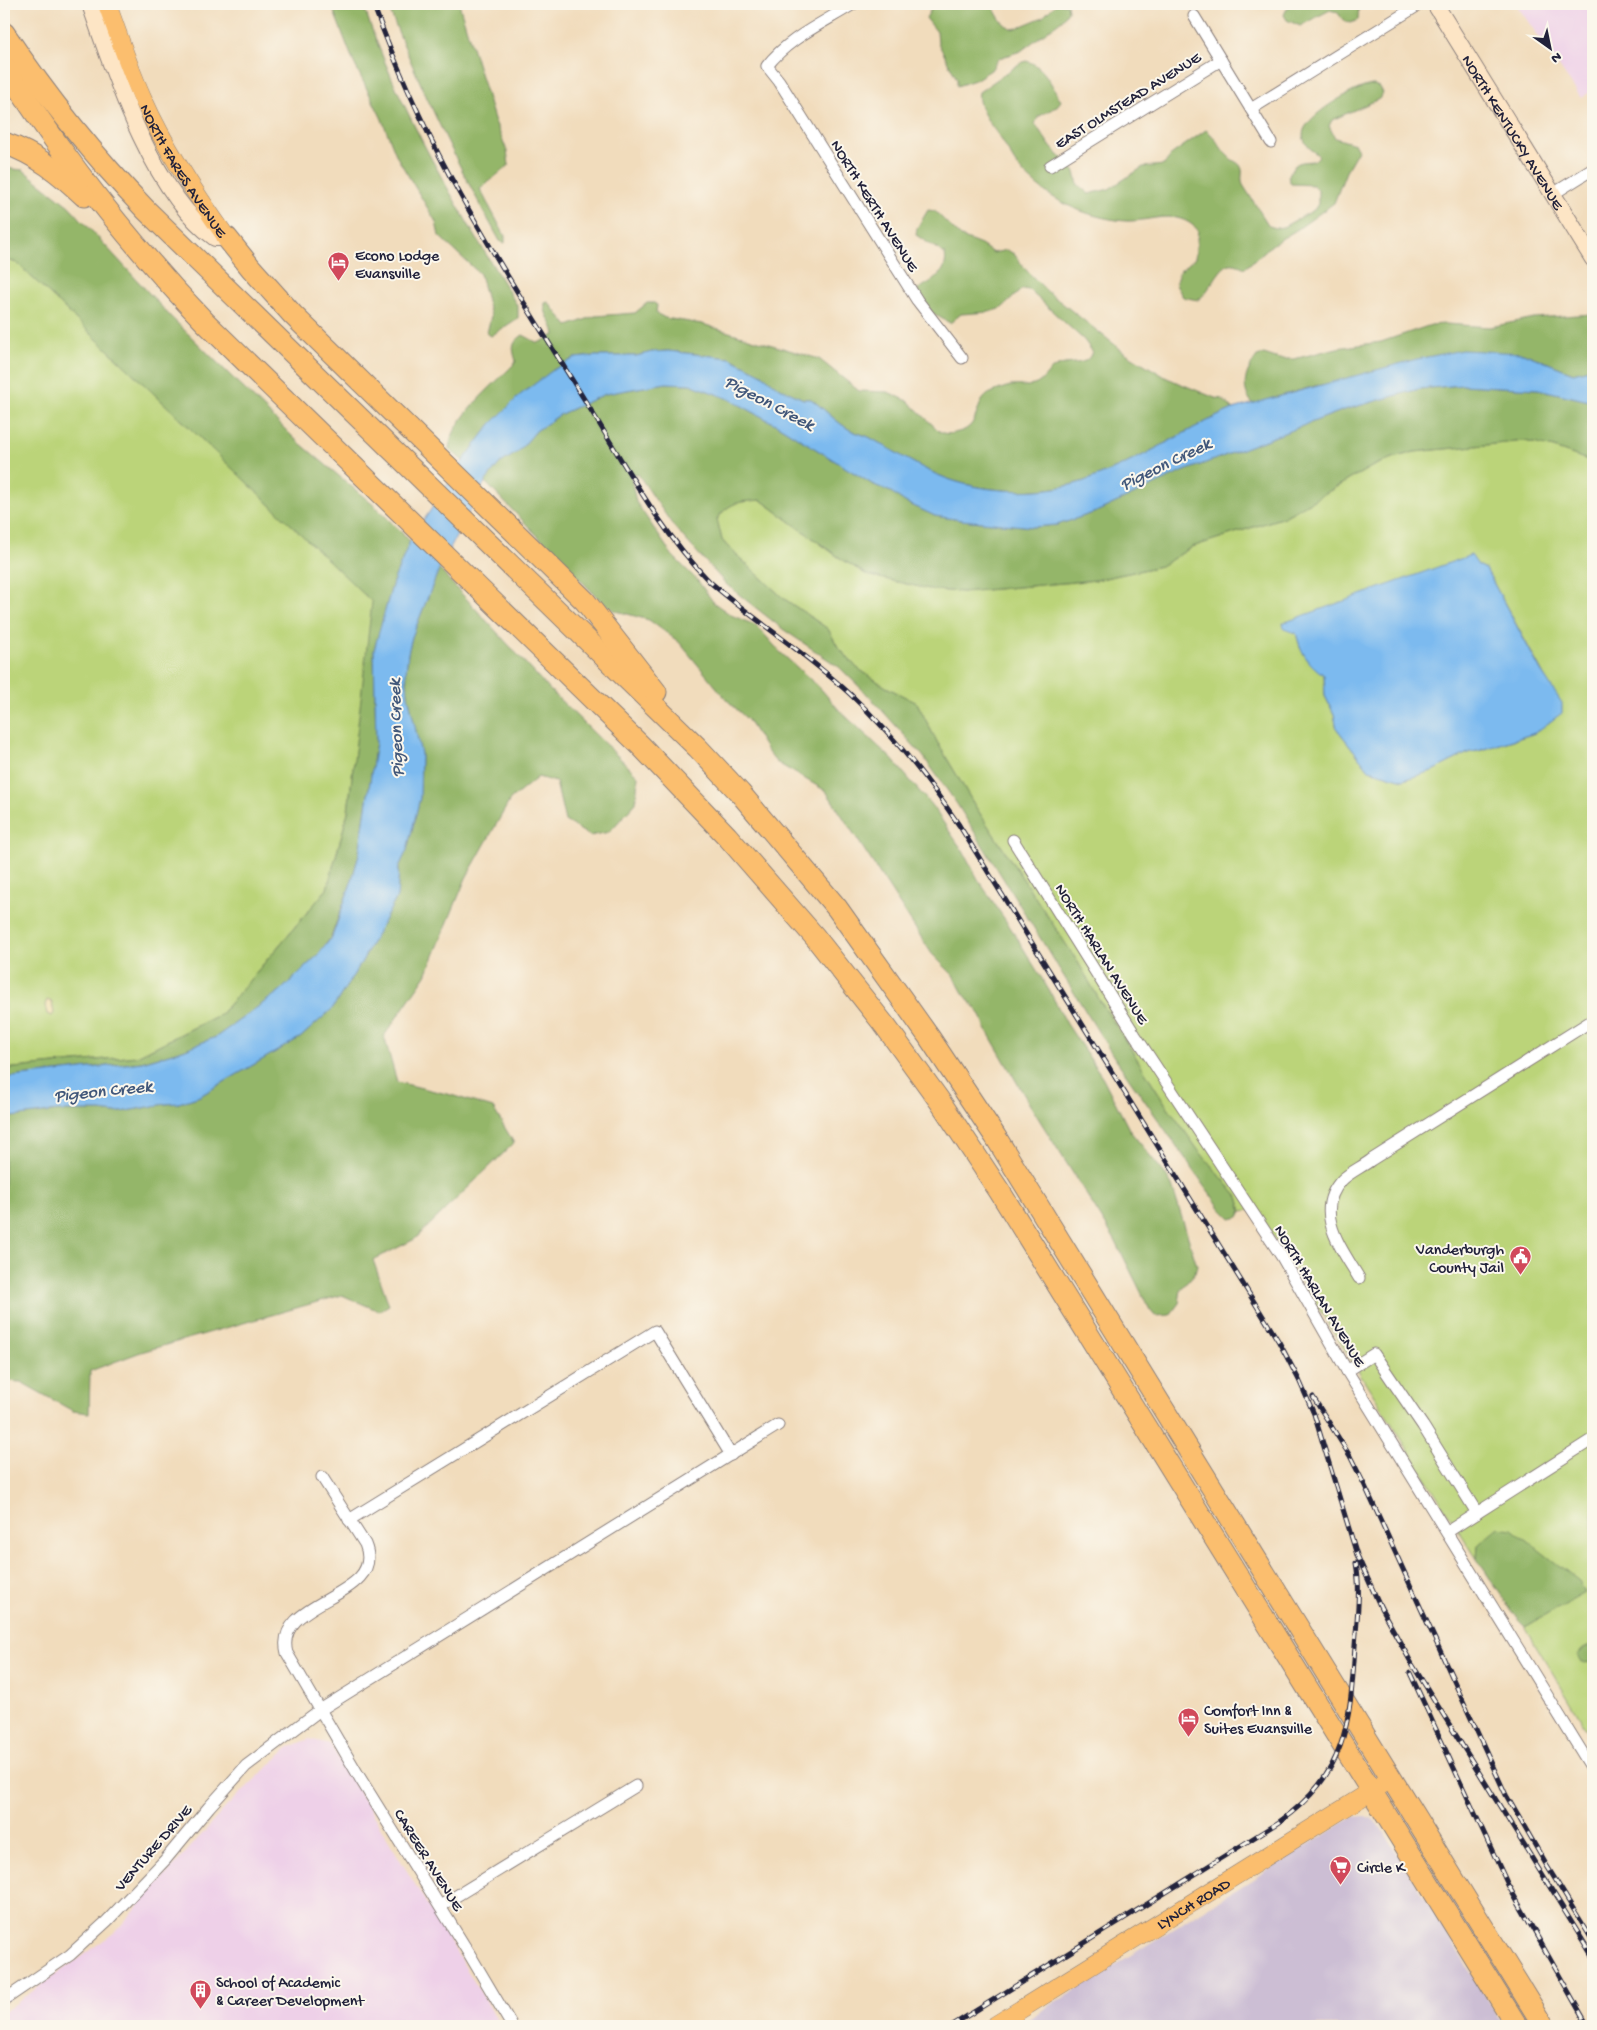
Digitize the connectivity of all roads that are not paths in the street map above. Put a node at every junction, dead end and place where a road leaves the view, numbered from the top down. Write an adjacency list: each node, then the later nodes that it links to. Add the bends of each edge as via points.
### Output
1 (90, 4): 16 (street, NORTH FARES AVENUE, via 116,81 158,168 175,196 201,227 214,238)
2 (107, 4): 16 (main road, NORTH FARES AVENUE, via 144,101 166,146)
3 (854, 4): 19 (street, NORTH KERTH AVENUE, via 788,44 767,66 917,300)
4 (1420, 4): 10 (street)
5 (1435, 4): 15 (street, NORTH KENTUCKY AVENUE)
6 (1194, 16): 8 (street)
7 (4, 33): 20 (highway, via 39,86 108,171)
8 (1221, 60): 10 (street); 13 (street, EAST OLMSTEAD AVENUE)
9 (4, 66): 17 (highway, via 55,141)
10 (1251, 109): 11 (street)
11 (1271, 142)
12 (4, 143): 17 (highway, via 28,153 59,173)
13 (1050, 166)
14 (1593, 168): 15 (street)
15 (1553, 194): 18 (street, NORTH KENTUCKY AVENUE)
16 (227, 238): 20 (highway, via 294,315 585,601)
17 (132, 243): 36 (highway, via 204,322 641,746 727,836 815,937 907,1056 1000,1192)
18 (1593, 259)
19 (962, 358)
20 (698, 748): 34 (highway, via 837,908 946,1062 995,1136)
21 (1013, 840): 24 (street, NORTH HARLAN AVENUE, via 1135,1035 1282,1257)
22 (1590, 1025): 23 (street, via 1343,1180 1331,1196 1332,1231)
23 (1358, 1278)
24 (1347, 1371): 29 (street, via 1374,1354); 31 (street, NORTH HARLAN AVENUE)
25 (778, 1425): 27 (street, VENTURE DRIVE)
26 (1593, 1439): 29 (street)
27 (731, 1455): 30 (street, via 655,1331); 32 (street, VENTURE DRIVE)
28 (322, 1477): 30 (street)
29 (1477, 1513): 31 (street)
30 (349, 1520): 32 (street, CAREER AVENUE, via 367,1549 368,1558 363,1572 352,1585 298,1618 285,1643 289,1658)
31 (1447, 1532): 33 (street, NORTH HARLAN AVENUE)
32 (320, 1710): 37 (street, CAREER AVENUE); 38 (street, VENTURE DRIVE, via 246,1766 107,1922 70,1955)
33 (1593, 1770)
34 (1391, 1779): 36 (main road, LYNCH ROAD); 42 (highway)
35 (636, 1786): 37 (street)
36 (1370, 1792): 40 (main road, LYNCH ROAD); 41 (highway)
37 (440, 1906): 39 (street, CAREER AVENUE)
38 (4, 2000)
39 (512, 2026)
40 (994, 2026)
41 (1517, 2026)
42 (1544, 2026)

